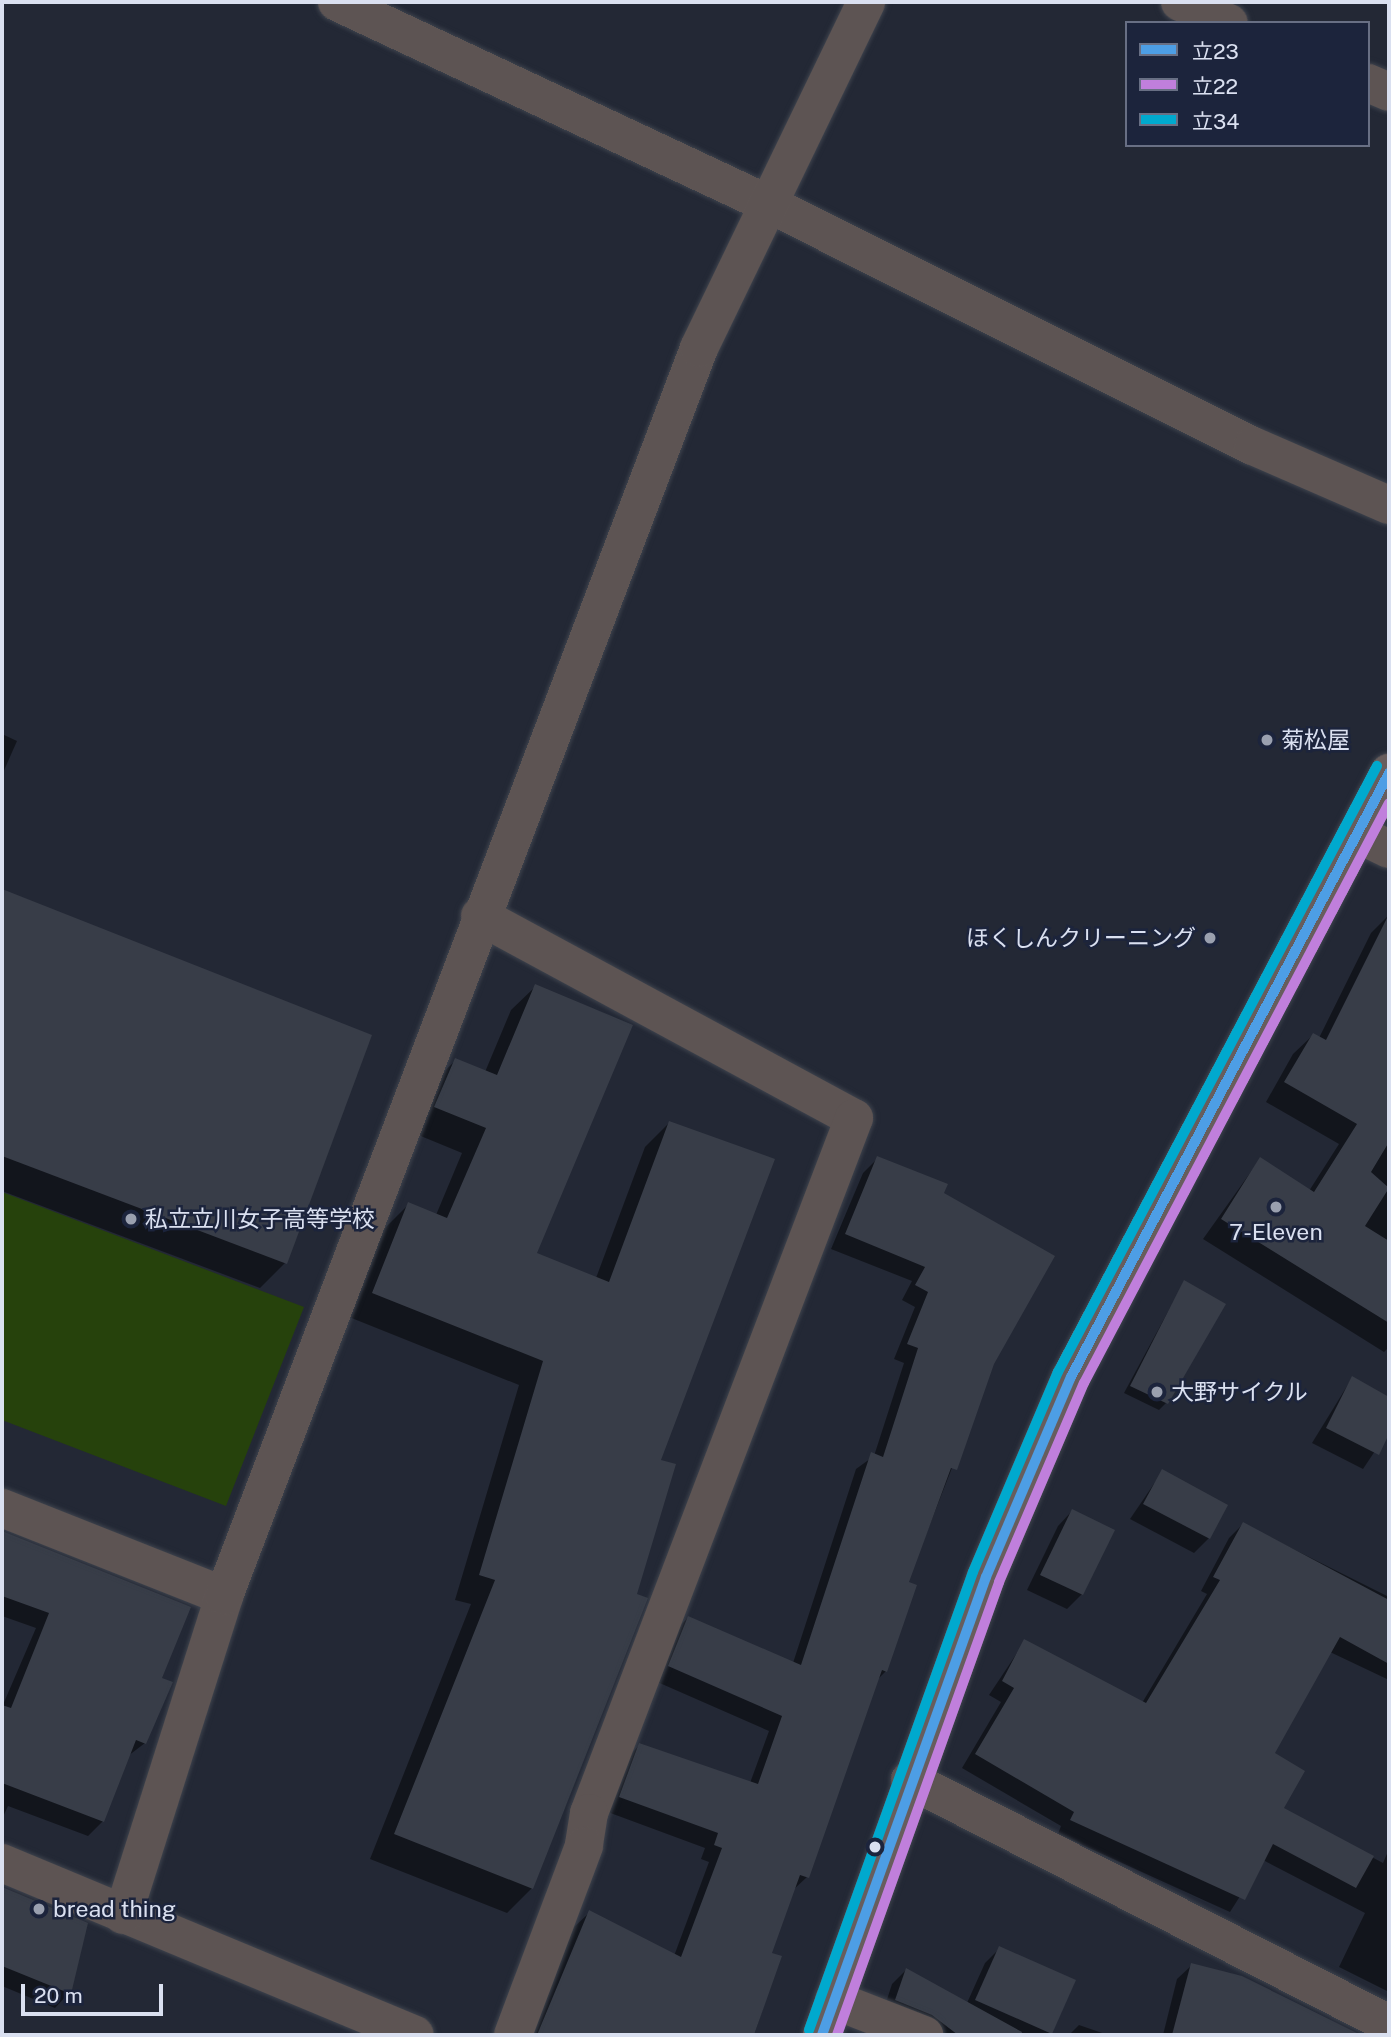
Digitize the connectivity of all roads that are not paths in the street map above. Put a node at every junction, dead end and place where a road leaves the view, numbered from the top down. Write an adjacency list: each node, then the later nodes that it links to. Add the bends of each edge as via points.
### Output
1 (337, 2): 7 (street)
2 (866, 2): 7 (street)
3 (1180, 2): 4 (street)
4 (1224, 21)
5 (1370, 84): 6 (street)
6 (1389, 92)
7 (769, 204): 8 (street, via 1253,446); 11 (street, via 699,348)
8 (1389, 505)
9 (1389, 773): 10 (main road)
10 (1374, 841): 14 (main road, via 1071,1377)
11 (481, 916): 13 (street); 20 (street, via 854,1118 589,1813 584,1846)
12 (2, 1508): 13 (street)
13 (224, 1596): 16 (street)
14 (910, 1780): 17 (main road); 18 (street)
15 (2, 1863): 16 (street)
16 (123, 1915): 19 (street)
17 (834, 2000): 21 (main road); 22 (street)
18 (1389, 2024)
19 (415, 2035)
20 (513, 2035)
21 (822, 2035)
22 (924, 2035)

